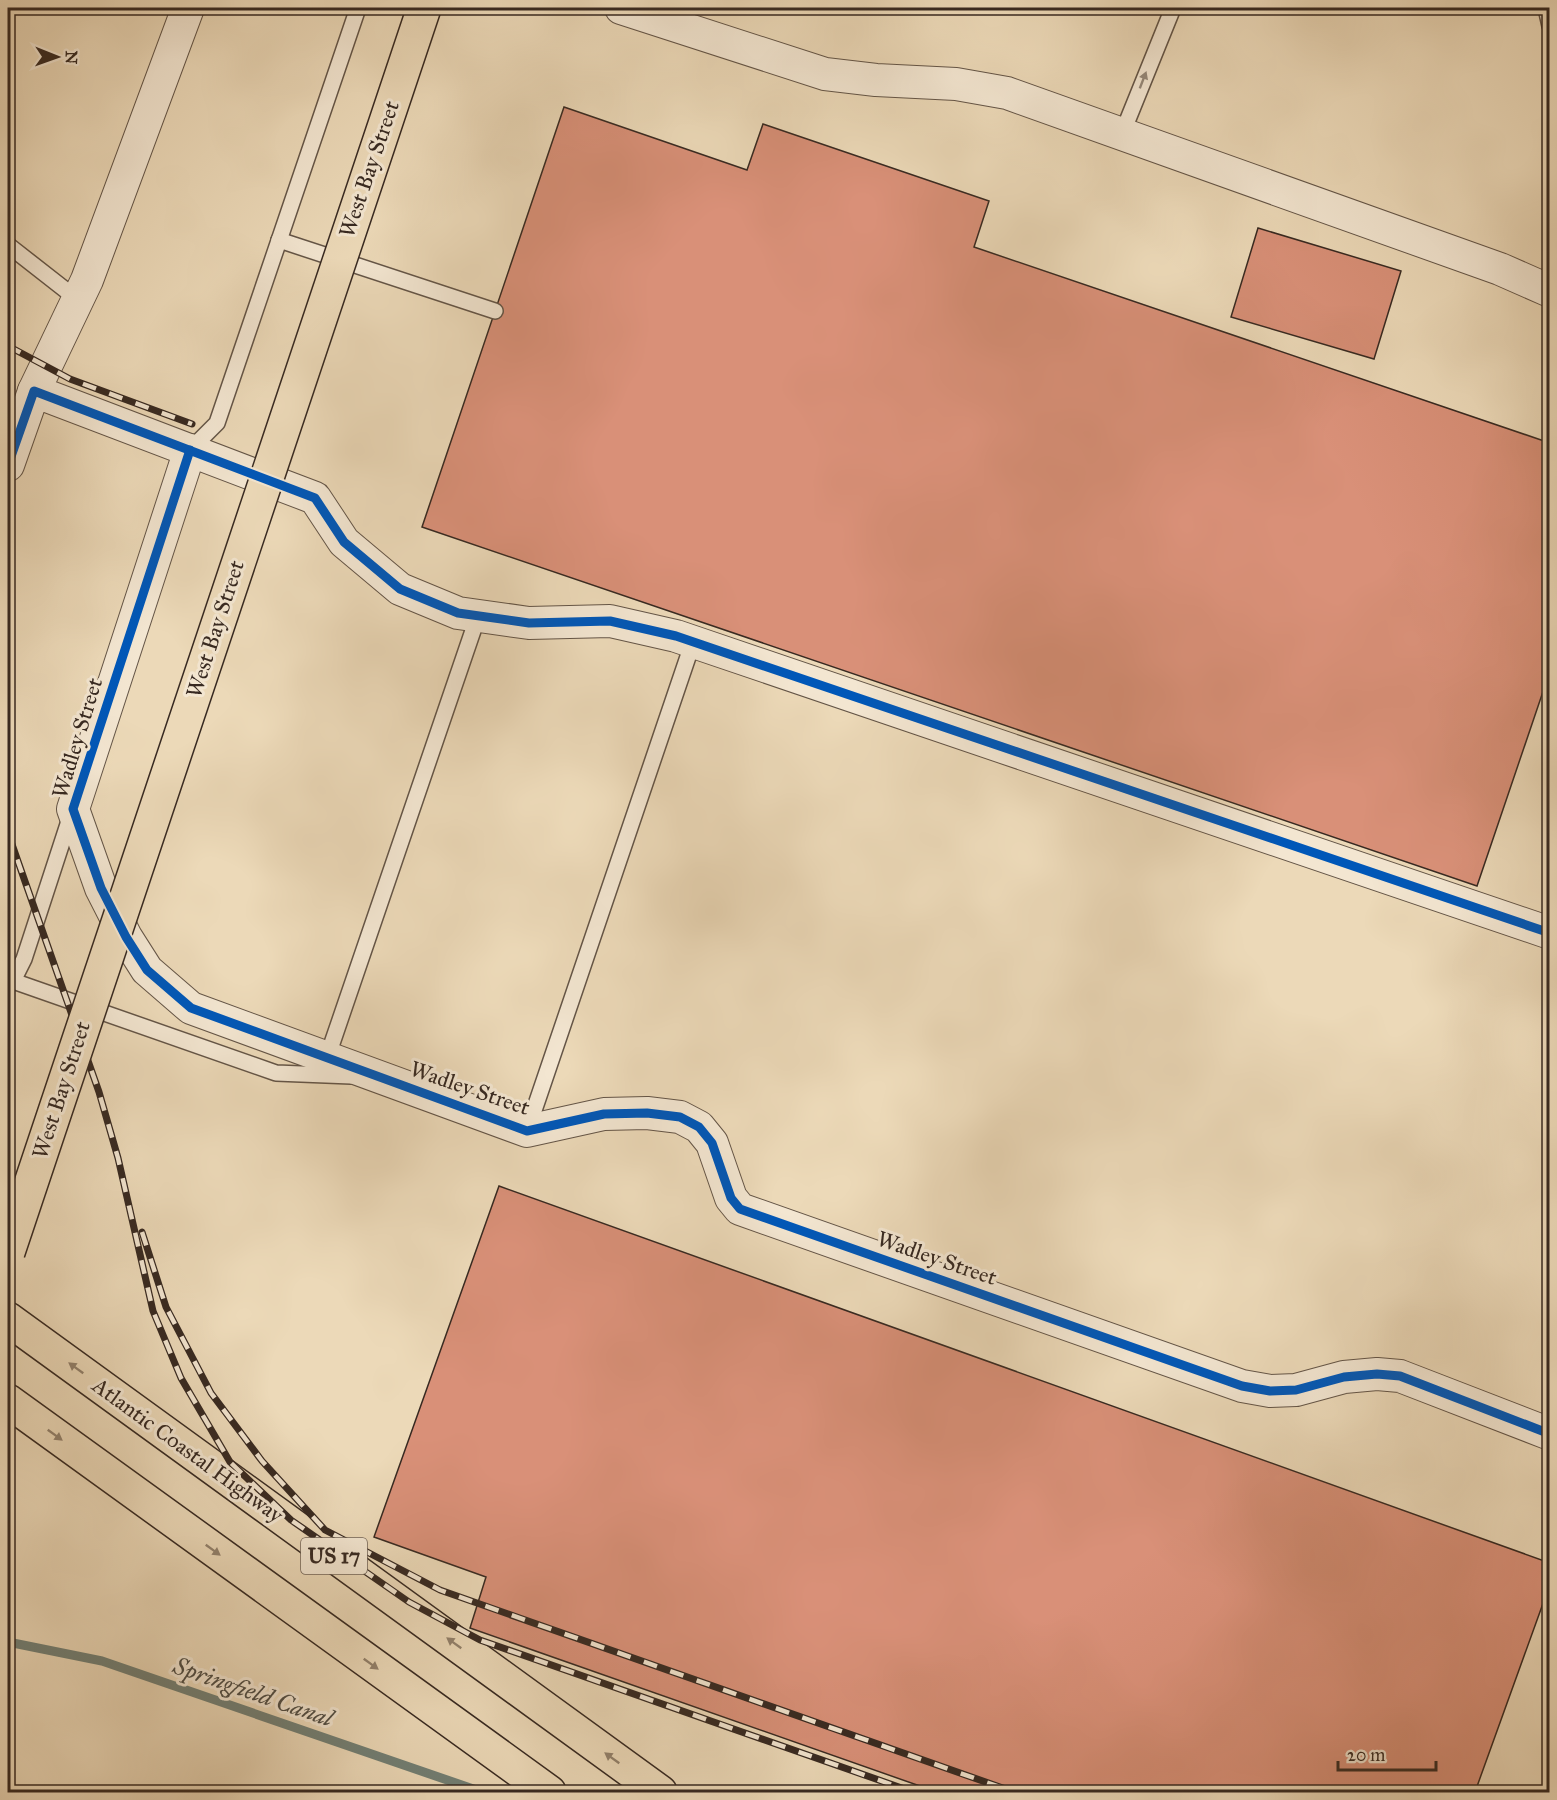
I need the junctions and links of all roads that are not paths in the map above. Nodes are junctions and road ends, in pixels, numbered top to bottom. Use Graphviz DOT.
graph roads {
  1 [pos="188,8"];
  2 [pos="358,8"];
  3 [pos="424,8"];
  4 [pos="621,8"];
  5 [pos="1173,8"];
  6 [pos="1546,8"];
  7 [pos="1550,26"];
  8 [pos="1122,134"];
  9 [pos="279,240"];
  10 [pos="8,245"];
  11 [pos="1550,291"];
  12 [pos="77,299"];
  13 [pos="495,311"];
  14 [pos="34,391"];
  15 [pos="190,450"];
  16 [pos="8,465"];
  17 [pos="478,616"];
  18 [pos="693,642"];
  19 [pos="73,809"];
  20 [pos="1550,933"];
  21 [pos="10,980"];
  22 [pos="327,1058"];
  23 [pos="381,1078"];
  24 [pos="527,1131"];
  25 [pos="8,1252"];
  26 [pos="8,1319"];
  27 [pos="8,1401"];
  28 [pos="1550,1434"];
  29 [pos="549,1792"];
  30 [pos="660,1792"];
  1 -- 12 [label="street"];
  2 -- 9 [label="lane"];
  3 -- 25 [label="main road, West Bay Street, bridge"];
  4 -- 8 [label="street"];
  8 -- 5 [label="lane, one-way"];
  6 -- 7 [label="lane"];
  8 -- 11 [label="street"];
  9 -- 13 [label="lane"];
  9 -- 15 [label="lane"];
  10 -- 12 [label="lane"];
  12 -- 14 [label="street"];
  14 -- 15 [label="street"];
  14 -- 16 [label="street"];
  15 -- 17 [label="street"];
  15 -- 19 [label="street, Wadley Street"];
  17 -- 18 [label="street"];
  17 -- 22 [label="lane"];
  18 -- 20 [label="street"];
  18 -- 24 [label="lane"];
  19 -- 21 [label="lane"];
  19 -- 22 [label="street, Wadley Street"];
  21 -- 23 [label="lane"];
  22 -- 23 [label="street, Wadley Street"];
  23 -- 24 [label="street, Wadley Street"];
  24 -- 28 [label="street, Wadley Street"];
  30 -- 26 [label="main road, Atlantic Coastal Highway / US 17, one-way"];
  27 -- 29 [label="main road, US 17, one-way"];
}
